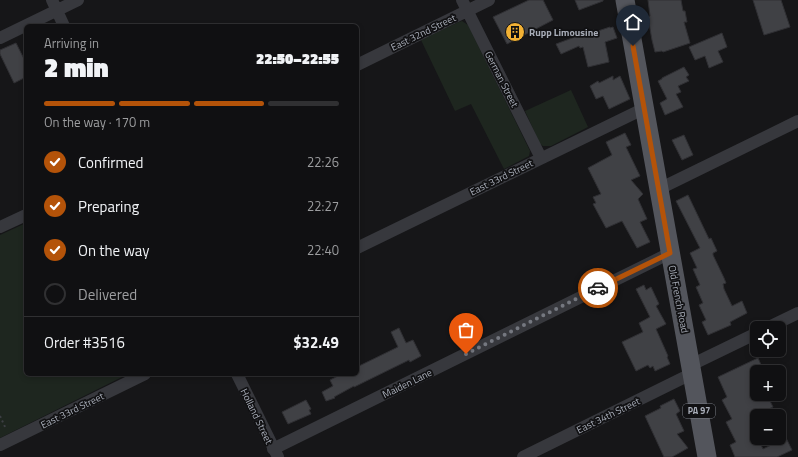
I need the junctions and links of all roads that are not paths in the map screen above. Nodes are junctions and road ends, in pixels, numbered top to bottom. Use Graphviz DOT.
graph roads {
  1 [pos="78,0"];
  2 [pos="489,0"];
  3 [pos="625,0"];
  4 [pos="54,5"];
  5 [pos="465,5"];
  6 [pos="63,24"];
  7 [pos="0,38"];
  8 [pos="359,64"];
  9 [pos="645,108"];
  10 [pos="798,121"];
  11 [pos="541,158"];
  12 [pos="659,189"];
  13 [pos="24,216"];
  14 [pos="0,227"];
  15 [pos="359,247"];
  16 [pos="670,253"];
  17 [pos="798,313"];
  18 [pos="781,321"];
  19 [pos="750,337"];
  20 [pos="692,369"];
  21 [pos="141,376"];
  22 [pos="238,376"];
  23 [pos="0,445"];
  24 [pos="275,453"];
  25 [pos="523,457"];
  26 [pos="708,457"];
  1 -- 4 [label="street"];
  2 -- 5 [label="street, East 32nd Street"];
  3 -- 9 [label="main road, Old French Road / PA 97"];
  4 -- 6 [label="street"];
  4 -- 7 [label="street"];
  5 -- 8 [label="street, East 32nd Street"];
  5 -- 11 [label="street, German Street"];
  9 -- 11 [label="street, East 33rd Street"];
  9 -- 12 [label="main road, Old French Road / PA 97"];
  10 -- 12 [label="street"];
  11 -- 15 [label="street, East 33rd Street"];
  12 -- 16 [label="main road, Old French Road / PA 97"];
  13 -- 14 [label="street"];
  16 -- 20 [label="main road, Old French Road / PA 97"];
  16 -- 24 [label="street, Maiden Lane"];
  17 -- 18 [label="street"];
  19 -- 20 [label="street, East 34th Street"];
  20 -- 25 [label="street, East 34th Street"];
  20 -- 26 [label="main road, Old French Road / PA 97"];
  21 -- 23 [label="street, East 33rd Street"];
  22 -- 24 [label="street, Holland Street"];
}
